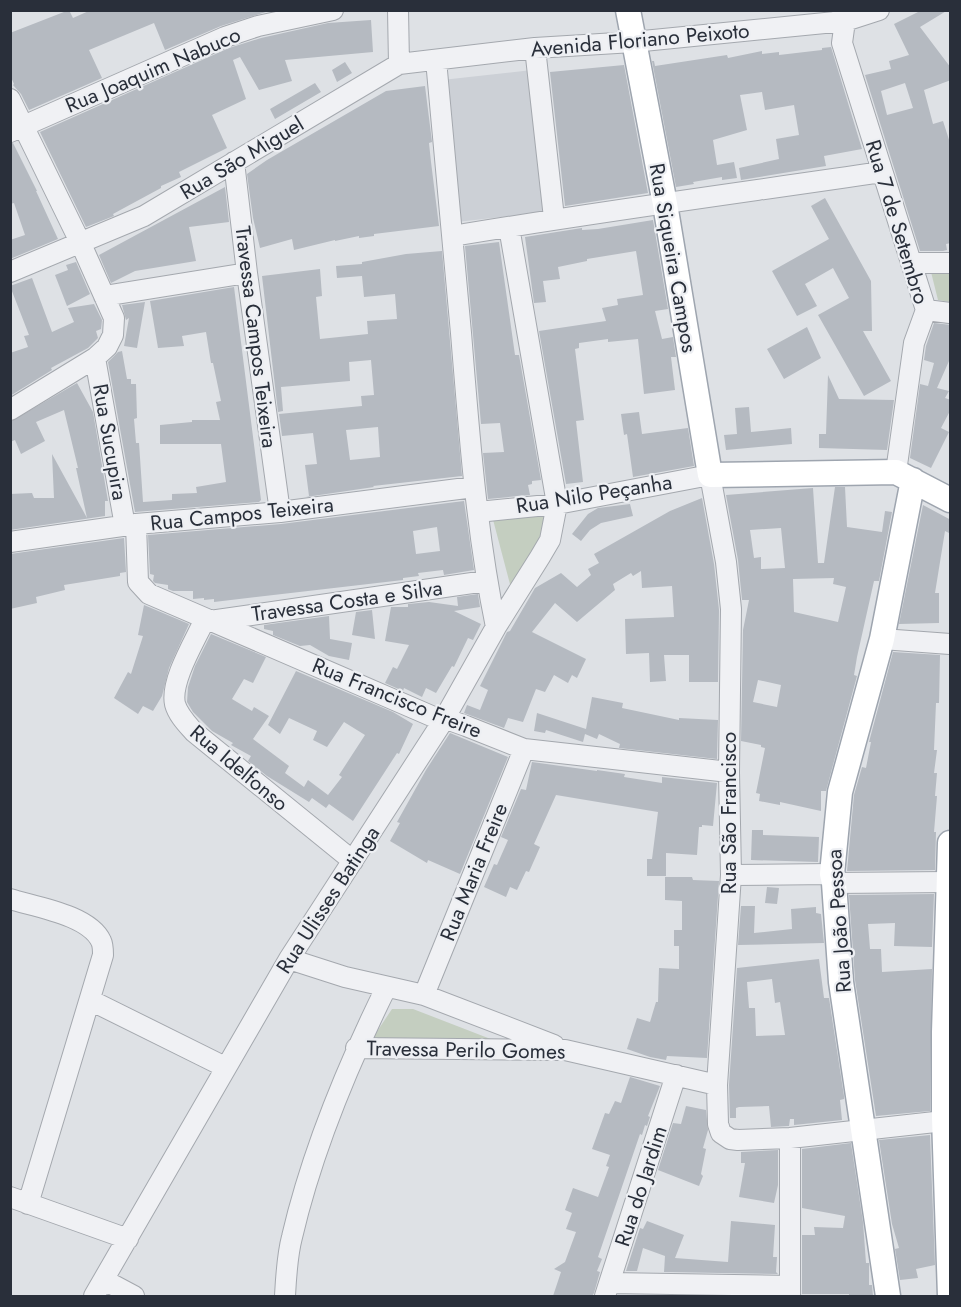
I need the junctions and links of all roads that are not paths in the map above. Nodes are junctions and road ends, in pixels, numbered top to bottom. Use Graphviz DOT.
graph roads {
  1 [pos="333,10"];
  2 [pos="398,10"];
  3 [pos="628,10"];
  4 [pos="879,10"];
  5 [pos="843,16"];
  6 [pos="633,42"];
  7 [pos="535,48"];
  8 [pos="436,60"];
  9 [pos="399,64"];
  10 [pos="10,99"];
  11 [pos="17,129"];
  12 [pos="234,162"];
  13 [pos="882,172"];
  14 [pos="665,204"];
  15 [pos="554,218"];
  16 [pos="509,227"];
  17 [pos="453,236"];
  18 [pos="81,244"];
  19 [pos="911,263"];
  20 [pos="951,263"];
  21 [pos="10,272"];
  22 [pos="247,273"];
  23 [pos="104,296"];
  24 [pos="926,310"];
  25 [pos="951,313"];
  26 [pos="95,358"];
  27 [pos="10,410"];
  28 [pos="711,474"];
  29 [pos="904,476"];
  30 [pos="474,487"];
  31 [pos="951,500"];
  32 [pos="557,504"];
  33 [pos="280,512"];
  34 [pos="478,512"];
  35 [pos="131,525"];
  36 [pos="10,542"];
  37 [pos="486,581"];
  38 [pos="206,620"];
  39 [pos="496,627"];
  40 [pos="882,639"];
  41 [pos="951,644"];
  42 [pos="443,721"];
  43 [pos="524,749"];
  44 [pos="729,772"];
  45 [pos="950,844"];
  46 [pos="353,861"];
  47 [pos="731,875"];
  48 [pos="833,879"];
  49 [pos="949,882"];
  50 [pos="10,898"];
  51 [pos="950,935"];
  52 [pos="289,959"];
  53 [pos="386,988"];
  54 [pos="424,995"];
  55 [pos="90,1000"];
  56 [pos="356,1048"];
  57 [pos="565,1050"];
  58 [pos="225,1067"];
  59 [pos="676,1075"];
  60 [pos="717,1085"];
  61 [pos="947,1117"];
  62 [pos="864,1130"];
  63 [pos="790,1138"];
  64 [pos="19,1200"];
  65 [pos="291,1238"];
  66 [pos="129,1239"];
  67 [pos="99,1288"];
  68 [pos="608,1289"];
  69 [pos="790,1291"];
  70 [pos="134,1296"];
  71 [pos="285,1296"];
  72 [pos="300,1296"];
  73 [pos="888,1296"];
  74 [pos="951,1296"];
  1 -- 11 [label="street, Rua Joaquim Nabuco"];
  2 -- 9 [label="street"];
  3 -- 6 [label="main road, Rua Siqueira Campos"];
  4 -- 5 [label="street, Avenida Floriano Peixoto"];
  5 -- 6 [label="street, Avenida Floriano Peixoto"];
  5 -- 13 [label="street, Rua 7 de Setembro"];
  6 -- 7 [label="street, Avenida Floriano Peixoto"];
  6 -- 14 [label="main road, Rua Siqueira Campos"];
  7 -- 8 [label="street, Avenida Floriano Peixoto"];
  7 -- 15 [label="street"];
  8 -- 9 [label="street, Avenida Floriano Peixoto"];
  8 -- 17 [label="street"];
  9 -- 12 [label="street, Rua São Miguel"];
  10 -- 11 [label="street"];
  11 -- 18 [label="street"];
  12 -- 18 [label="street, Rua São Miguel"];
  12 -- 22 [label="street, Travessa Campos Teixeira"];
  13 -- 14 [label="street"];
  13 -- 19 [label="street, Rua 7 de Setembro"];
  14 -- 15 [label="street"];
  14 -- 28 [label="main road, Rua Siqueira Campos"];
  15 -- 16 [label="street"];
  16 -- 17 [label="street"];
  16 -- 32 [label="street"];
  17 -- 30 [label="street"];
  18 -- 21 [label="street, Rua São Miguel"];
  18 -- 23 [label="street"];
  19 -- 20 [label="street"];
  19 -- 24 [label="street, Rua 7 de Setembro"];
  22 -- 23 [label="street"];
  22 -- 33 [label="street, Travessa Campos Teixeira"];
  23 -- 26 [label="street"];
  24 -- 25 [label="street"];
  24 -- 29 [label="street, Rua 7 de Setembro"];
  26 -- 27 [label="street"];
  26 -- 35 [label="street, Rua Sucupira"];
  28 -- 29 [label="main road"];
  28 -- 32 [label="street, Rua Nilo Peçanha"];
  28 -- 44 [label="street, Rua São Francisco"];
  29 -- 31 [label="main road"];
  29 -- 40 [label="main road, Rua João Pessoa"];
  30 -- 33 [label="street, Rua Campos Teixeira"];
  30 -- 34 [label="street"];
  32 -- 34 [label="street, Rua Nilo Peçanha"];
  32 -- 39 [label="street, Rua Ulisses Batinga"];
  33 -- 35 [label="street, Rua Campos Teixeira"];
  34 -- 37 [label="street"];
  35 -- 36 [label="street, Rua Campos Teixeira"];
  35 -- 38 [label="street, Rua Francisco Freire"];
  37 -- 38 [label="street, Travessa Costa e Silva"];
  37 -- 39 [label="street"];
  38 -- 42 [label="street, Rua Francisco Freire"];
  38 -- 46 [label="street, Rua Idelfonso"];
  39 -- 42 [label="street, Rua Ulisses Batinga"];
  40 -- 41 [label="street"];
  40 -- 48 [label="main road, Rua João Pessoa"];
  42 -- 43 [label="street, Rua Francisco Freire"];
  42 -- 46 [label="street, Rua Ulisses Batinga"];
  43 -- 44 [label="street, Rua Francisco Freire"];
  43 -- 54 [label="street, Rua Maria Freire"];
  44 -- 47 [label="street, Rua São Francisco"];
  45 -- 49 [label="main road"];
  46 -- 52 [label="street, Rua Ulisses Batinga"];
  47 -- 48 [label="street"];
  47 -- 60 [label="street, Rua São Francisco"];
  48 -- 49 [label="street"];
  48 -- 62 [label="main road, Rua João Pessoa"];
  49 -- 51 [label="main road"];
  50 -- 55 [label="street"];
  51 -- 61 [label="main road"];
  52 -- 53 [label="street"];
  52 -- 58 [label="street, Rua Ulisses Batinga"];
  53 -- 54 [label="street"];
  53 -- 56 [label="street"];
  54 -- 57 [label="street"];
  55 -- 58 [label="street"];
  55 -- 64 [label="street"];
  56 -- 57 [label="street, Travessa Perilo Gomes"];
  56 -- 65 [label="street"];
  57 -- 59 [label="street, Travessa Perilo Gomes"];
  58 -- 66 [label="street, Rua Ulisses Batinga"];
  59 -- 60 [label="street, Travessa Perilo Gomes"];
  59 -- 68 [label="street, Rua do Jardim"];
  60 -- 63 [label="street, Rua São Francisco"];
  61 -- 62 [label="street"];
  61 -- 74 [label="main road"];
  62 -- 63 [label="street"];
  62 -- 73 [label="main road, Rua João Pessoa"];
  63 -- 69 [label="street"];
  64 -- 66 [label="street"];
  65 -- 71 [label="street"];
  65 -- 72 [label="street"];
  66 -- 67 [label="street, Rua Ulisses Batinga"];
  67 -- 70 [label="street"];
  68 -- 69 [label="street"];
}
